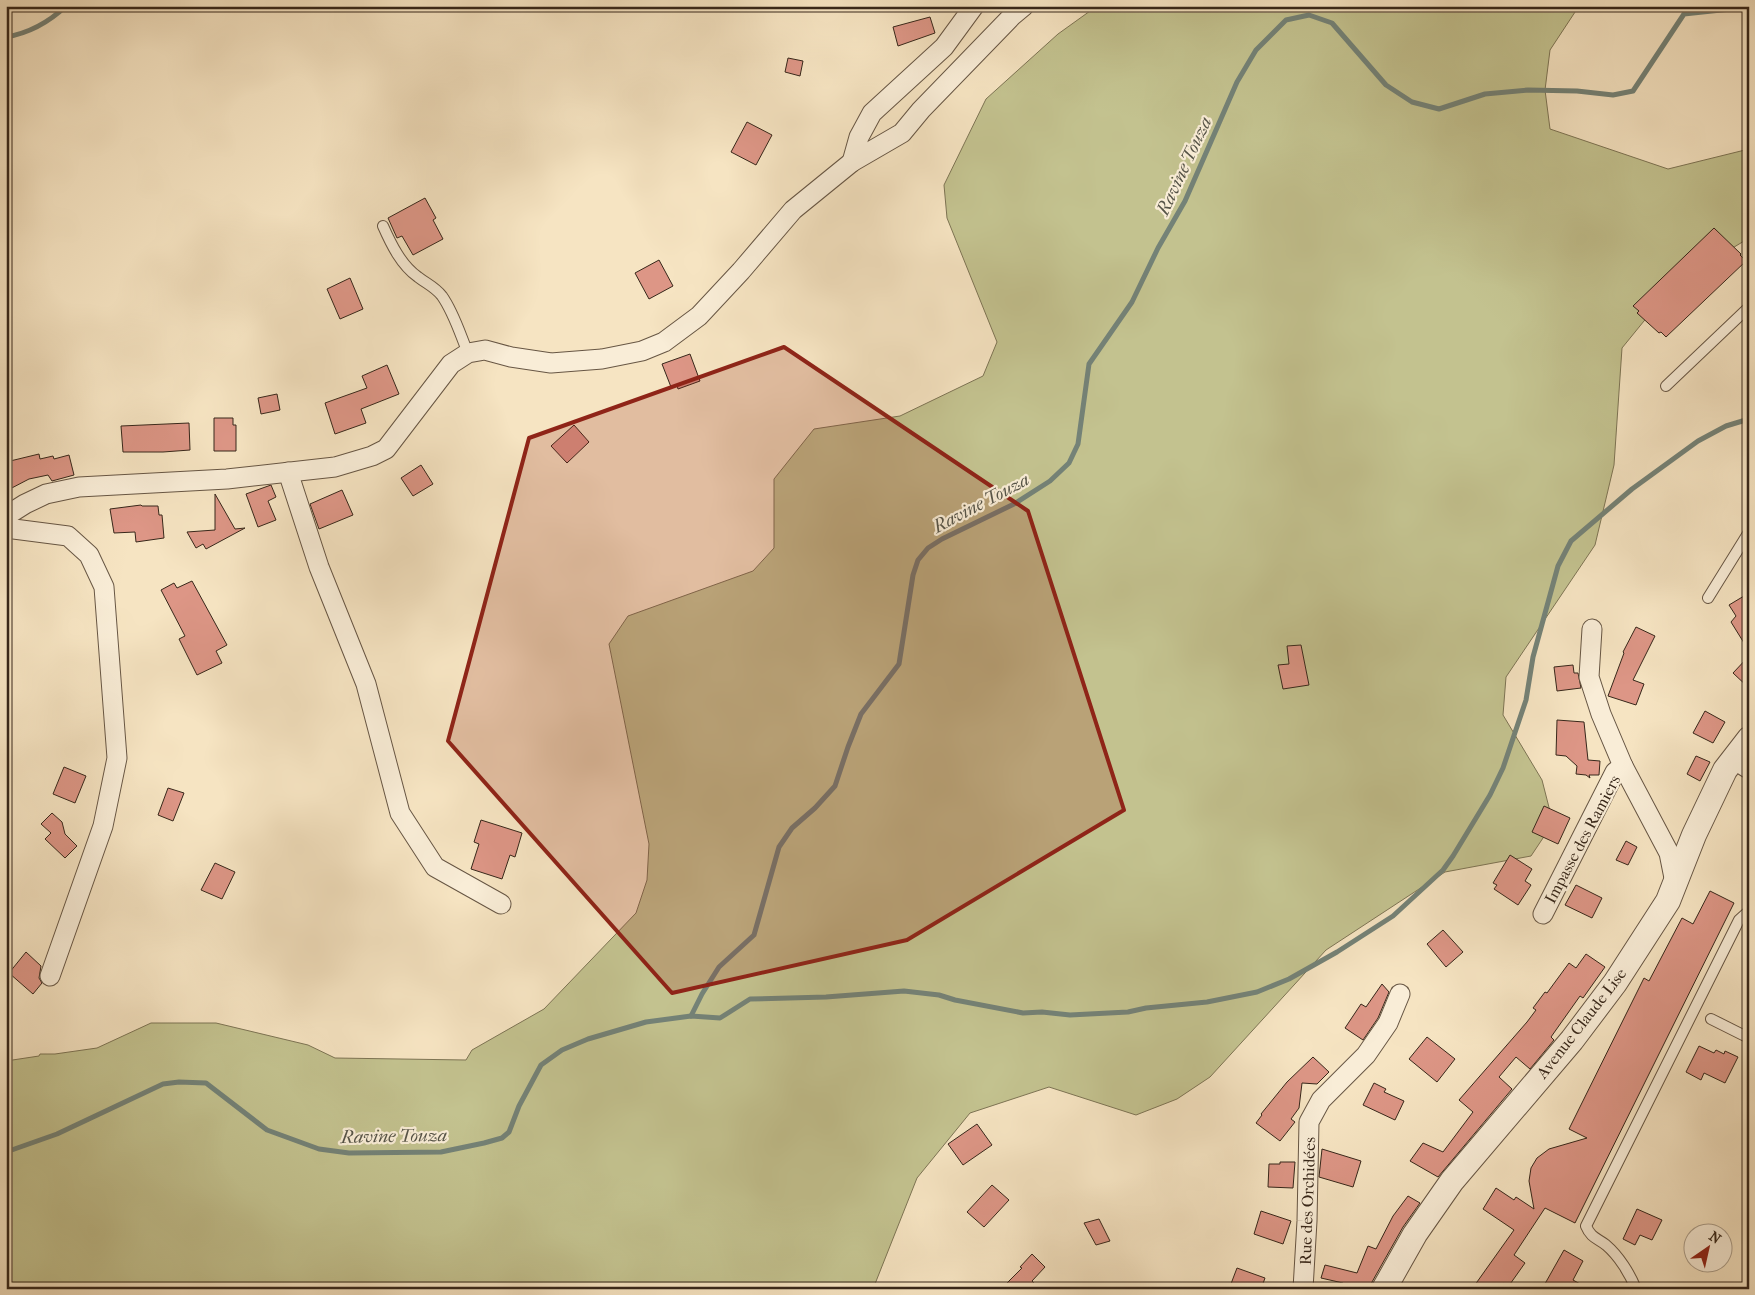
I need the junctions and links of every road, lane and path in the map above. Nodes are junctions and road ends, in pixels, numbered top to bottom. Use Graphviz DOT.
graph roads {
  1 [pos="974,6"];
  2 [pos="1024,6"];
  3 [pos="852,162"];
  4 [pos="382,226"];
  5 [pos="1749,307"];
  6 [pos="468,353"];
  7 [pos="1666,386"];
  8 [pos="288,472"];
  9 [pos="6,516"];
  10 [pos="6,528"];
  11 [pos="1749,532"];
  12 [pos="1708,598"];
  13 [pos="1592,629"];
  14 [pos="1749,740"];
  15 [pos="1741,764"];
  16 [pos="1623,766"];
  17 [pos="1675,883"];
  18 [pos="501,904"];
  19 [pos="1749,911"];
  20 [pos="1543,914"];
  21 [pos="50,976"];
  22 [pos="1400,994"];
  23 [pos="1711,1019"];
  24 [pos="1749,1038"];
  25 [pos="1303,1289"];
  26 [pos="1384,1289"];
  27 [pos="1636,1289"];
  1 -- 3 [label="street"];
  2 -- 3 [label="street"];
  3 -- 6 [label="street"];
  4 -- 6 [label="lane"];
  5 -- 7 [label="lane"];
  6 -- 8 [label="street"];
  8 -- 9 [label="street"];
  8 -- 18 [label="street"];
  10 -- 21 [label="street"];
  11 -- 12 [label="lane"];
  13 -- 16 [label="street, Impasse des Ramiers"];
  14 -- 15 [label="street, Avenue Claude Lise"];
  15 -- 17 [label="street, Avenue Claude Lise"];
  16 -- 17 [label="street, Impasse des Ramiers"];
  16 -- 20 [label="street, Impasse des Ramiers"];
  17 -- 26 [label="street, Avenue Claude Lise"];
  19 -- 27 [label="lane"];
  22 -- 25 [label="street, Rue des Orchidées"];
  23 -- 24 [label="lane"];
}
